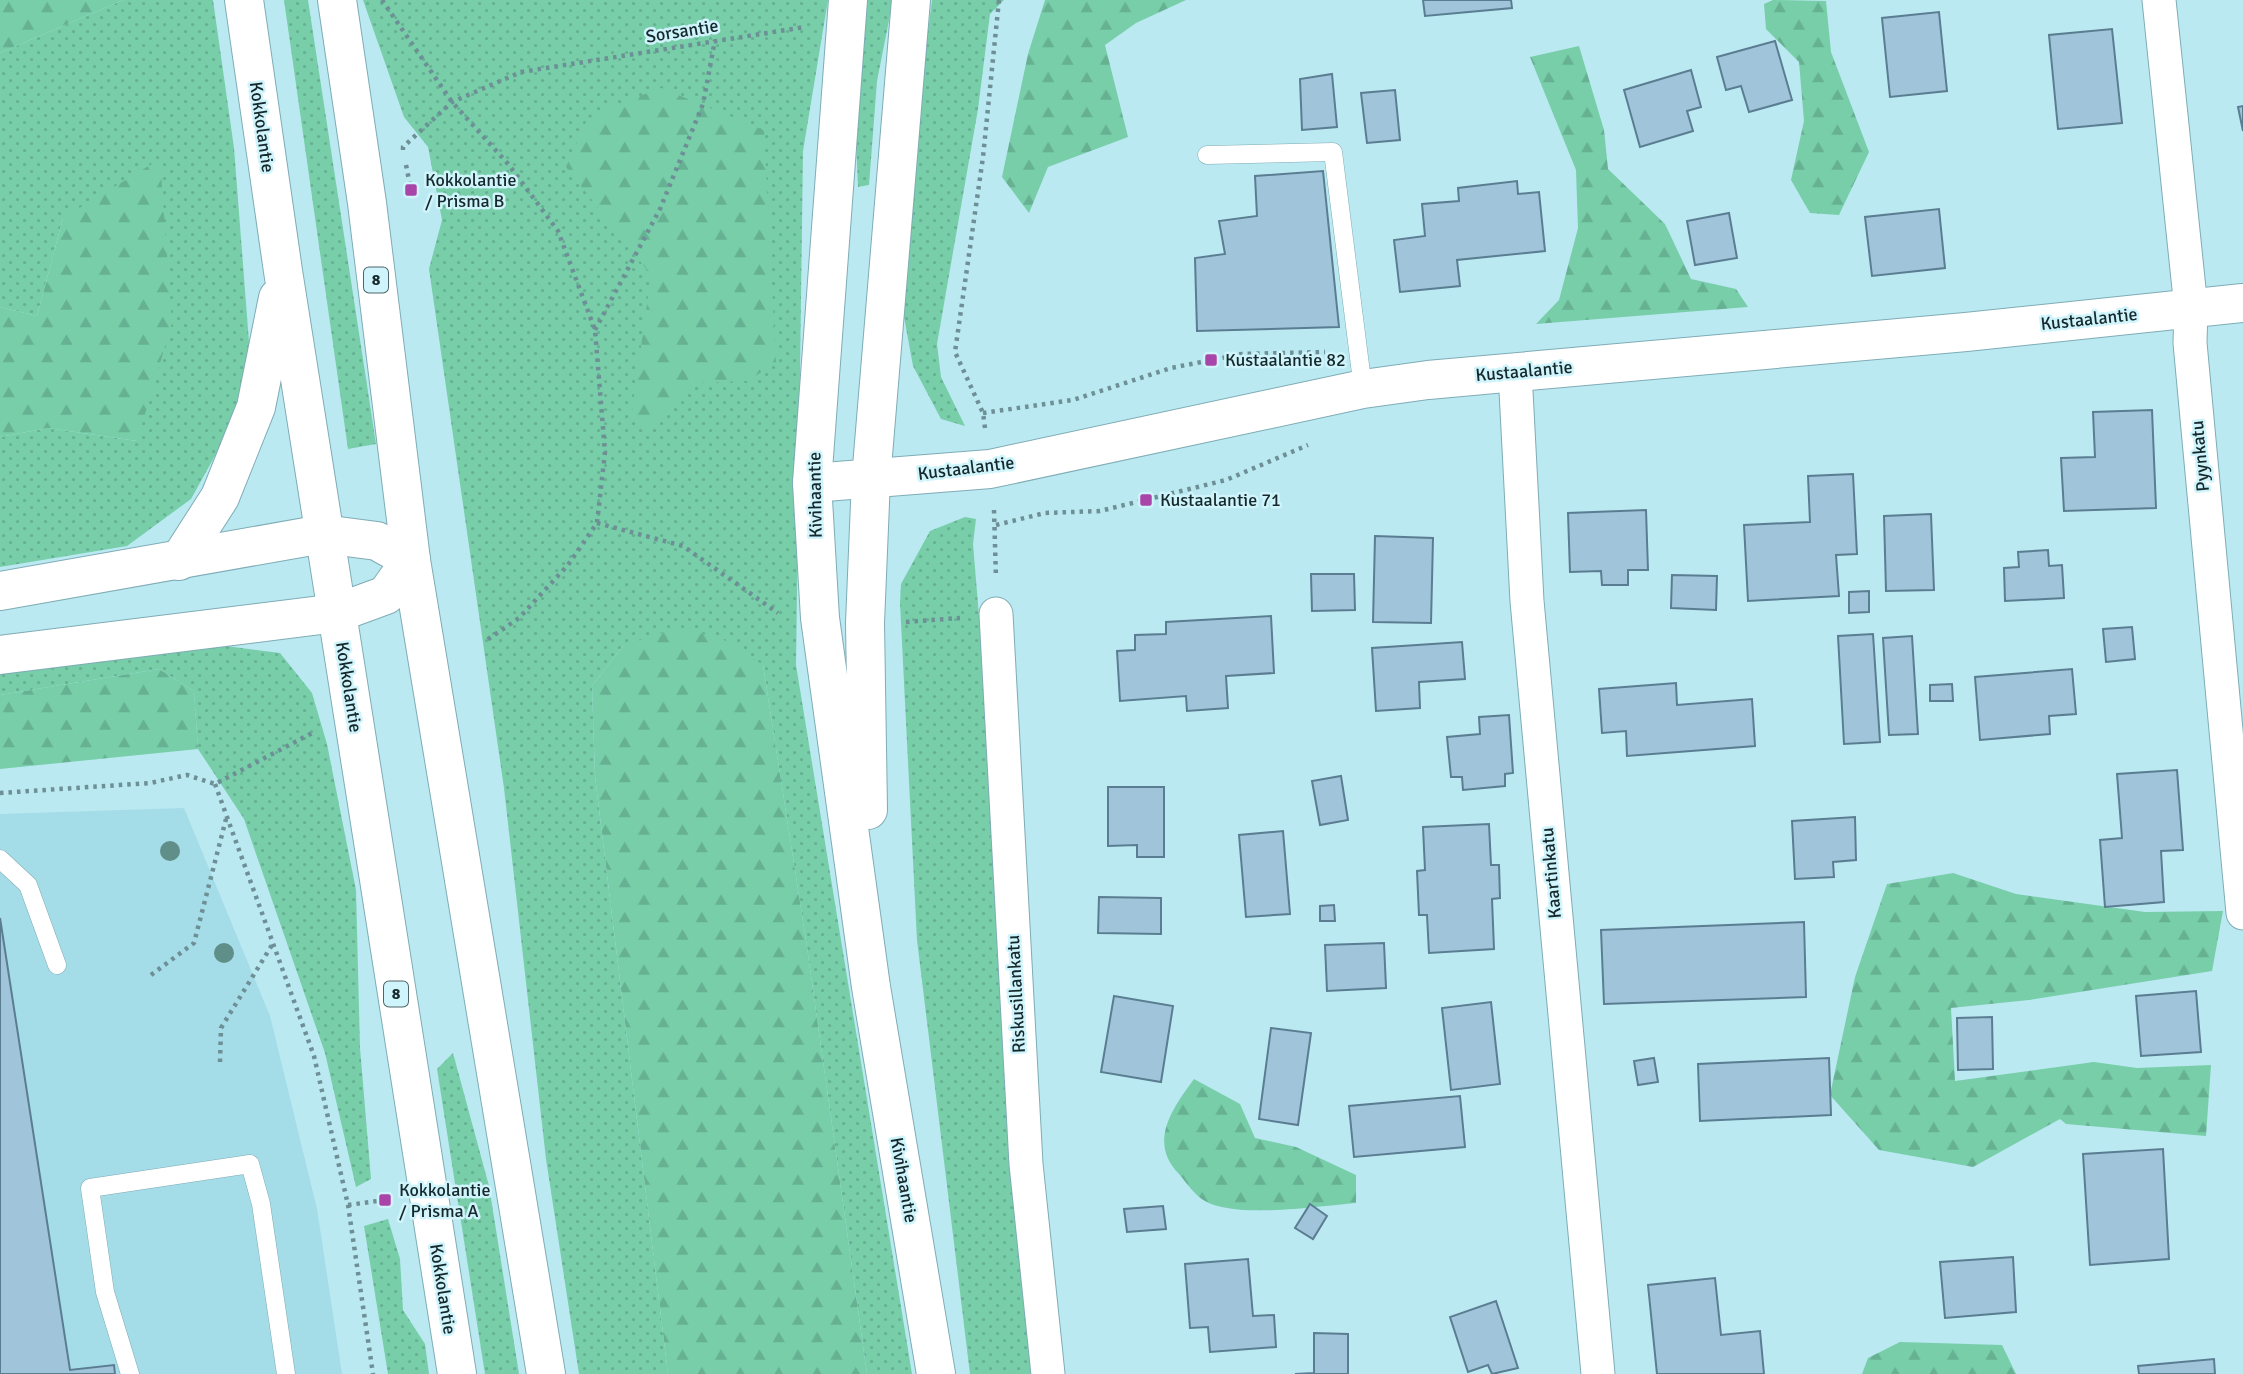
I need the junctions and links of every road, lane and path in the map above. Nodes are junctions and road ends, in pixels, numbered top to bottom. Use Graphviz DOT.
graph roads {
  1 [pos="244,0"];
  2 [pos="337,0"];
  3 [pos="382,0"];
  4 [pos="911,0"];
  5 [pos="999,0"];
  6 [pos="2159,0"];
  7 [pos="846,10"];
  8 [pos="715,40"];
  9 [pos="452,102"];
  10 [pos="1207,155"];
  11 [pos="411,190"];
  12 [pos="283,271"];
  13 [pos="2243,303"];
  14 [pos="2191,308"];
  15 [pos="595,330"];
  16 [pos="1515,372"];
  17 [pos="1363,389"];
  18 [pos="1309,445"];
  19 [pos="990,469"];
  20 [pos="871,479"];
  21 [pos="812,483"];
  22 [pos="996,525"];
  23 [pos="323,534"];
  24 [pos="411,560"];
  25 [pos="179,561"];
  26 [pos="0,591"];
  27 [pos="337,613"];
  28 [pos="996,614"];
  29 [pos="484,642"];
  30 [pos="0,655"];
  31 [pos="319,729"];
  32 [pos="215,785"];
  33 [pos="0,793"];
  34 [pos="226,818"];
  35 [pos="0,859"];
  36 [pos="2243,913"];
  37 [pos="273,944"];
  38 [pos="57,965"];
  39 [pos="151,975"];
  40 [pos="871,987"];
  41 [pos="220,1062"];
  42 [pos="385,1200"];
  43 [pos="348,1205"];
  44 [pos="130,1374"];
  45 [pos="286,1374"];
  46 [pos="373,1374"];
  47 [pos="457,1374"];
  48 [pos="546,1374"];
  49 [pos="936,1374"];
  50 [pos="1048,1374"];
  51 [pos="1598,1374"];
  1 -- 12 [label="main road, Kokkolantie / 8"];
  2 -- 24 [label="main road, 8"];
  3 -- 9 [label="path"];
  4 -- 20 [label="main road, Kivihaantie"];
  5 -- 19 [label="path"];
  6 -- 14 [label="street, Pyynkatu"];
  7 -- 8 [label="path, Sorsantie"];
  7 -- 21 [label="main road, Kivihaantie"];
  8 -- 9 [label="path, Sorsantie"];
  8 -- 15 [label="path"];
  9 -- 11 [label="path, Sorsantie"];
  9 -- 15 [label="path"];
  10 -- 17 [label="lane"];
  12 -- 23 [label="main road, Kokkolantie / 8"];
  12 -- 25 [label="main road"];
  13 -- 14 [label="main road, Kustaalantie"];
  14 -- 16 [label="main road, Kustaalantie"];
  14 -- 36 [label="street, Pyynkatu"];
  15 -- 29 [label="path"];
  16 -- 17 [label="main road, Kustaalantie"];
  16 -- 51 [label="street, Kaartinkatu"];
  17 -- 19 [label="main road, Kustaalantie"];
  18 -- 22 [label="path"];
  19 -- 20 [label="main road, Kustaalantie"];
  19 -- 22 [label="path"];
  20 -- 21 [label="main road, Kustaalantie"];
  20 -- 40 [label="main road, Kivihaantie"];
  21 -- 40 [label="main road, Kivihaantie"];
  22 -- 28 [label="path"];
  23 -- 24 [label="main road"];
  23 -- 25 [label="main road"];
  23 -- 27 [label="main road, Kokkolantie / 8"];
  24 -- 27 [label="main road"];
  24 -- 48 [label="main road, 8"];
  25 -- 26 [label="main road"];
  27 -- 30 [label="main road"];
  27 -- 47 [label="main road, Kokkolantie / 8"];
  28 -- 50 [label="street, Riskusillankatu"];
  31 -- 32 [label="path"];
  32 -- 33 [label="path"];
  32 -- 34 [label="path"];
  34 -- 37 [label="path"];
  34 -- 39 [label="path"];
  35 -- 38 [label="lane"];
  37 -- 41 [label="path"];
  37 -- 43 [label="path"];
  40 -- 49 [label="main road, Kivihaantie"];
  42 -- 43 [label="path"];
  43 -- 46 [label="path"];
  44 -- 45 [label="lane"];
}
